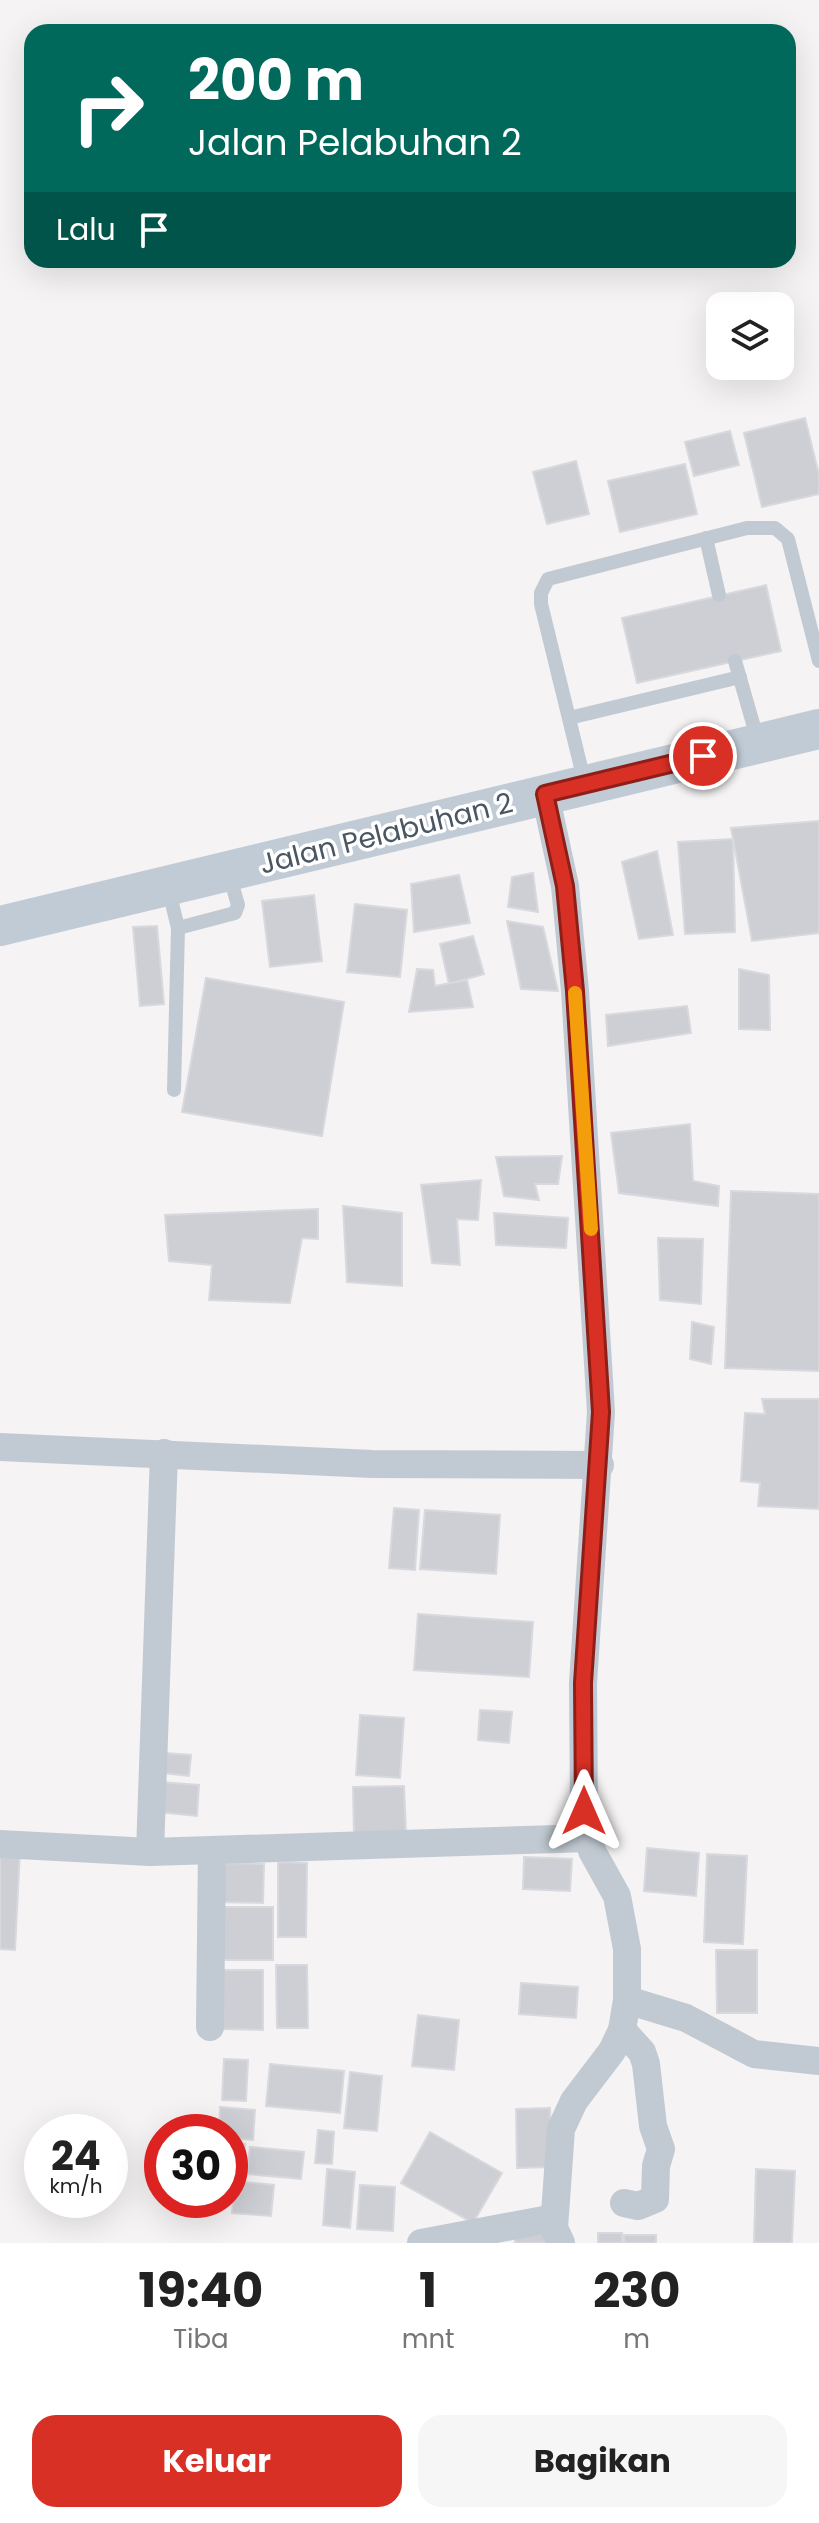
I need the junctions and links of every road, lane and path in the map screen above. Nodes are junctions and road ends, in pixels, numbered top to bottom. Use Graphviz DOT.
graph roads {
  1 [pos="706,538"];
  2 [pos="719,595"];
  3 [pos="735,661"];
  4 [pos="819,661"];
  5 [pos="740,677"];
  6 [pos="569,718"];
  7 [pos="819,729"];
  8 [pos="759,743"];
  9 [pos="585,785"];
  10 [pos="545,794"];
  11 [pos="229,872"];
  12 [pos="168,887"];
  13 [pos="0,926"];
  14 [pos="178,928"];
  15 [pos="174,1090"];
  16 [pos="0,1447"];
  17 [pos="164,1453"];
  18 [pos="600,1465"];
  19 [pos="589,1838"];
  20 [pos="0,1844"];
  21 [pos="212,1850"];
  22 [pos="150,1852"];
  23 [pos="627,2000"];
  24 [pos="210,2027"];
  25 [pos="622,2030"];
  26 [pos="819,2061"];
  27 [pos="624,2203"];
  28 [pos="558,2230"];
  29 [pos="421,2243"];
  1 -- 2 [label="lane"];
  1 -- 4 [label="lane"];
  1 -- 6 [label="lane"];
  3 -- 5 [label="lane"];
  5 -- 6 [label="lane"];
  5 -- 8 [label="lane"];
  6 -- 9 [label="lane"];
  7 -- 8 [label="main road, Jalan Pelabuhan 2"];
  8 -- 9 [label="main road, Jalan Pelabuhan 2"];
  9 -- 10 [label="main road, Jalan Pelabuhan 2"];
  10 -- 11 [label="main road, Jalan Pelabuhan 2"];
  10 -- 18 [label="street"];
  11 -- 12 [label="main road, Jalan Pelabuhan 2"];
  11 -- 14 [label="lane"];
  12 -- 13 [label="main road, Jalan Pelabuhan 2"];
  12 -- 14 [label="lane"];
  14 -- 15 [label="lane"];
  16 -- 17 [label="street"];
  17 -- 18 [label="street"];
  17 -- 22 [label="street"];
  18 -- 19 [label="street"];
  19 -- 21 [label="street"];
  19 -- 23 [label="street"];
  20 -- 22 [label="street"];
  21 -- 22 [label="street"];
  21 -- 24 [label="street"];
  23 -- 25 [label="street"];
  23 -- 26 [label="street"];
  25 -- 27 [label="street"];
  25 -- 28 [label="street"];
  28 -- 29 [label="street"];
}
